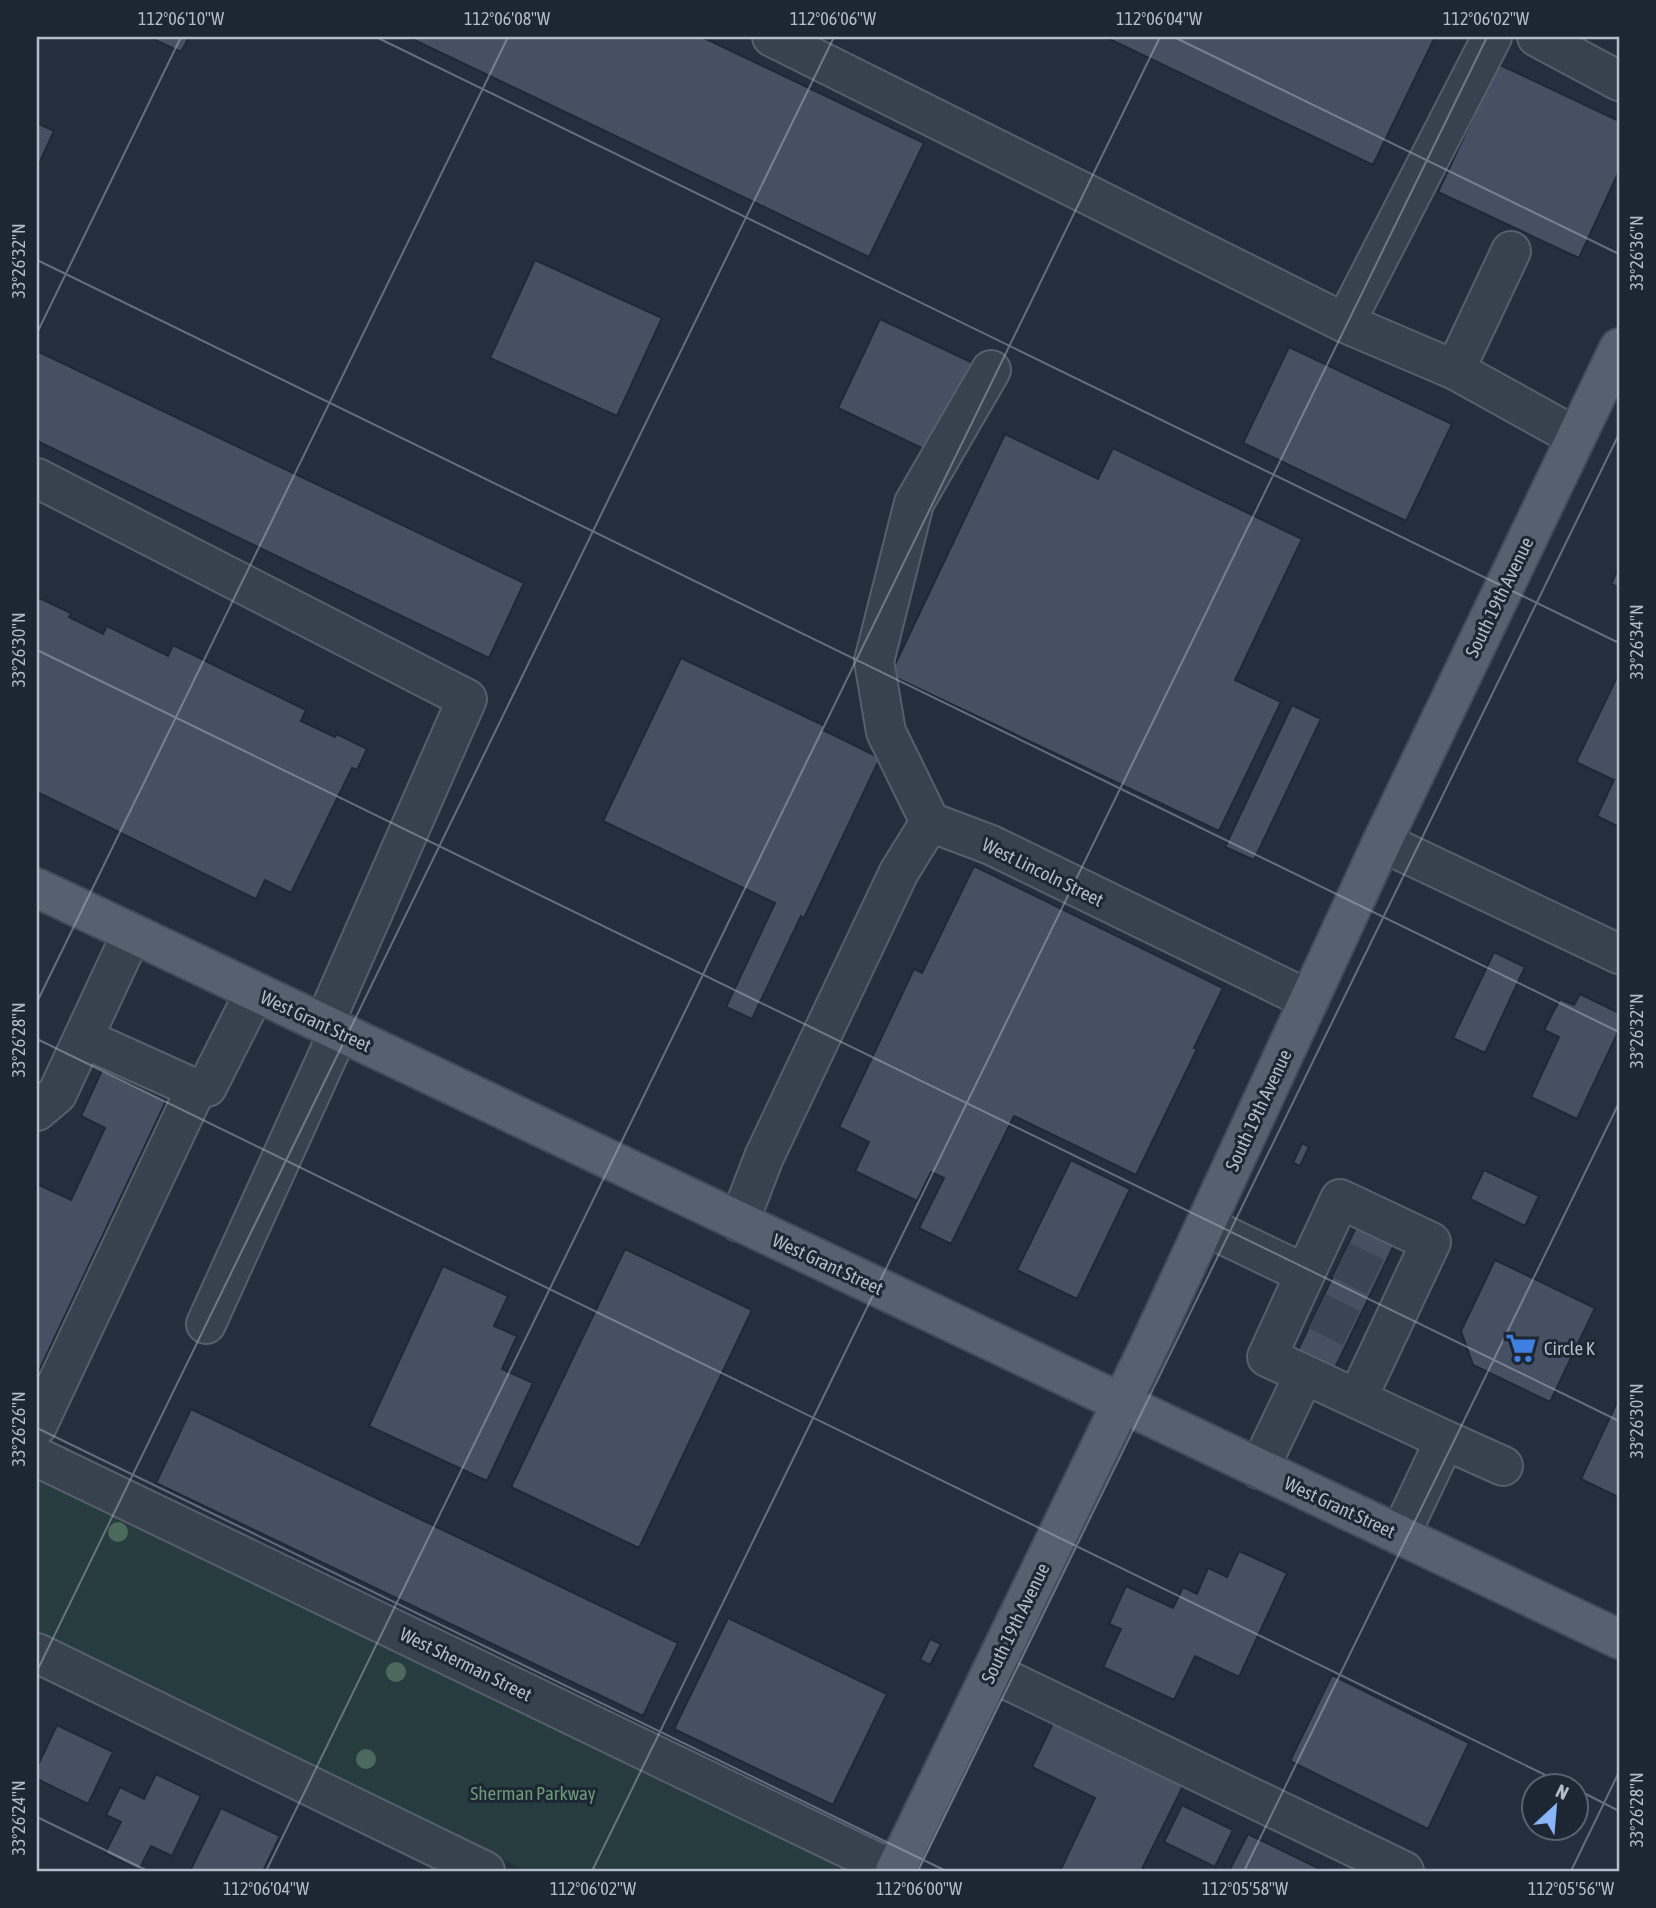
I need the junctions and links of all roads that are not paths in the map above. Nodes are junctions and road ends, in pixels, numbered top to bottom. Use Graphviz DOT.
graph roads {
  1 [pos="772,37"];
  2 [pos="1492,37"];
  3 [pos="1538,37"];
  4 [pos="1619,81"];
  5 [pos="1510,251"];
  6 [pos="1345,323"];
  7 [pos="1619,348"];
  8 [pos="991,370"];
  9 [pos="1455,370"];
  10 [pos="1576,437"];
  11 [pos="37,478"];
  12 [pos="930,822"];
  13 [pos="1382,842"];
  14 [pos="37,888"];
  15 [pos="132,933"];
  16 [pos="1619,954"];
  17 [pos="255,992"];
  18 [pos="1309,1000"];
  19 [pos="332,1028"];
  20 [pos="83,1038"];
  21 [pos="196,1089"];
  22 [pos="37,1111"];
  23 [pos="739,1222"];
  24 [pos="1205,1226"];
  25 [pos="1315,1278"];
  26 [pos="206,1324"];
  27 [pos="1304,1375"];
  28 [pos="1357,1399"];
  29 [pos="1121,1404"];
  30 [pos="37,1426"];
  31 [pos="1446,1440"];
  32 [pos="37,1457"];
  33 [pos="1503,1466"];
  34 [pos="1259,1469"];
  35 [pos="1400,1535"];
  36 [pos="1619,1639"];
  37 [pos="37,1653"];
  38 [pos="991,1672"];
  39 [pos="485,1871"];
  40 [pos="895,1871"];
  41 [pos="1404,1871"];
  1 -- 6 [label="street"];
  2 -- 6 [label="street"];
  3 -- 4 [label="street"];
  5 -- 9 [label="street"];
  6 -- 9 [label="street"];
  7 -- 10 [label="main road, South 19th Avenue"];
  8 -- 12 [label="street"];
  9 -- 10 [label="street"];
  10 -- 13 [label="main road, South 19th Avenue"];
  11 -- 19 [label="street"];
  12 -- 18 [label="street, West Lincoln Street"];
  12 -- 23 [label="street"];
  13 -- 16 [label="street"];
  13 -- 18 [label="main road, South 19th Avenue"];
  14 -- 15 [label="main road, West Grant Street"];
  15 -- 17 [label="main road, West Grant Street"];
  15 -- 20 [label="street"];
  17 -- 19 [label="main road, West Grant Street"];
  17 -- 21 [label="street"];
  18 -- 24 [label="main road, South 19th Avenue"];
  19 -- 23 [label="main road, West Grant Street"];
  19 -- 26 [label="street"];
  20 -- 21 [label="street"];
  20 -- 22 [label="street"];
  21 -- 30 [label="street"];
  23 -- 29 [label="main road, West Grant Street"];
  24 -- 25 [label="street"];
  24 -- 29 [label="main road, South 19th Avenue"];
  25 -- 27 [label="street"];
  25 -- 28 [label="street"];
  27 -- 28 [label="street"];
  27 -- 34 [label="street"];
  28 -- 31 [label="street"];
  29 -- 34 [label="main road, West Grant Street"];
  29 -- 38 [label="main road, South 19th Avenue"];
  31 -- 33 [label="street"];
  31 -- 35 [label="street"];
  32 -- 40 [label="street, West Sherman Street"];
  34 -- 35 [label="main road, West Grant Street"];
  35 -- 36 [label="main road, West Grant Street"];
  37 -- 39 [label="street"];
  38 -- 40 [label="main road, South 19th Avenue"];
  38 -- 41 [label="street"];
}
